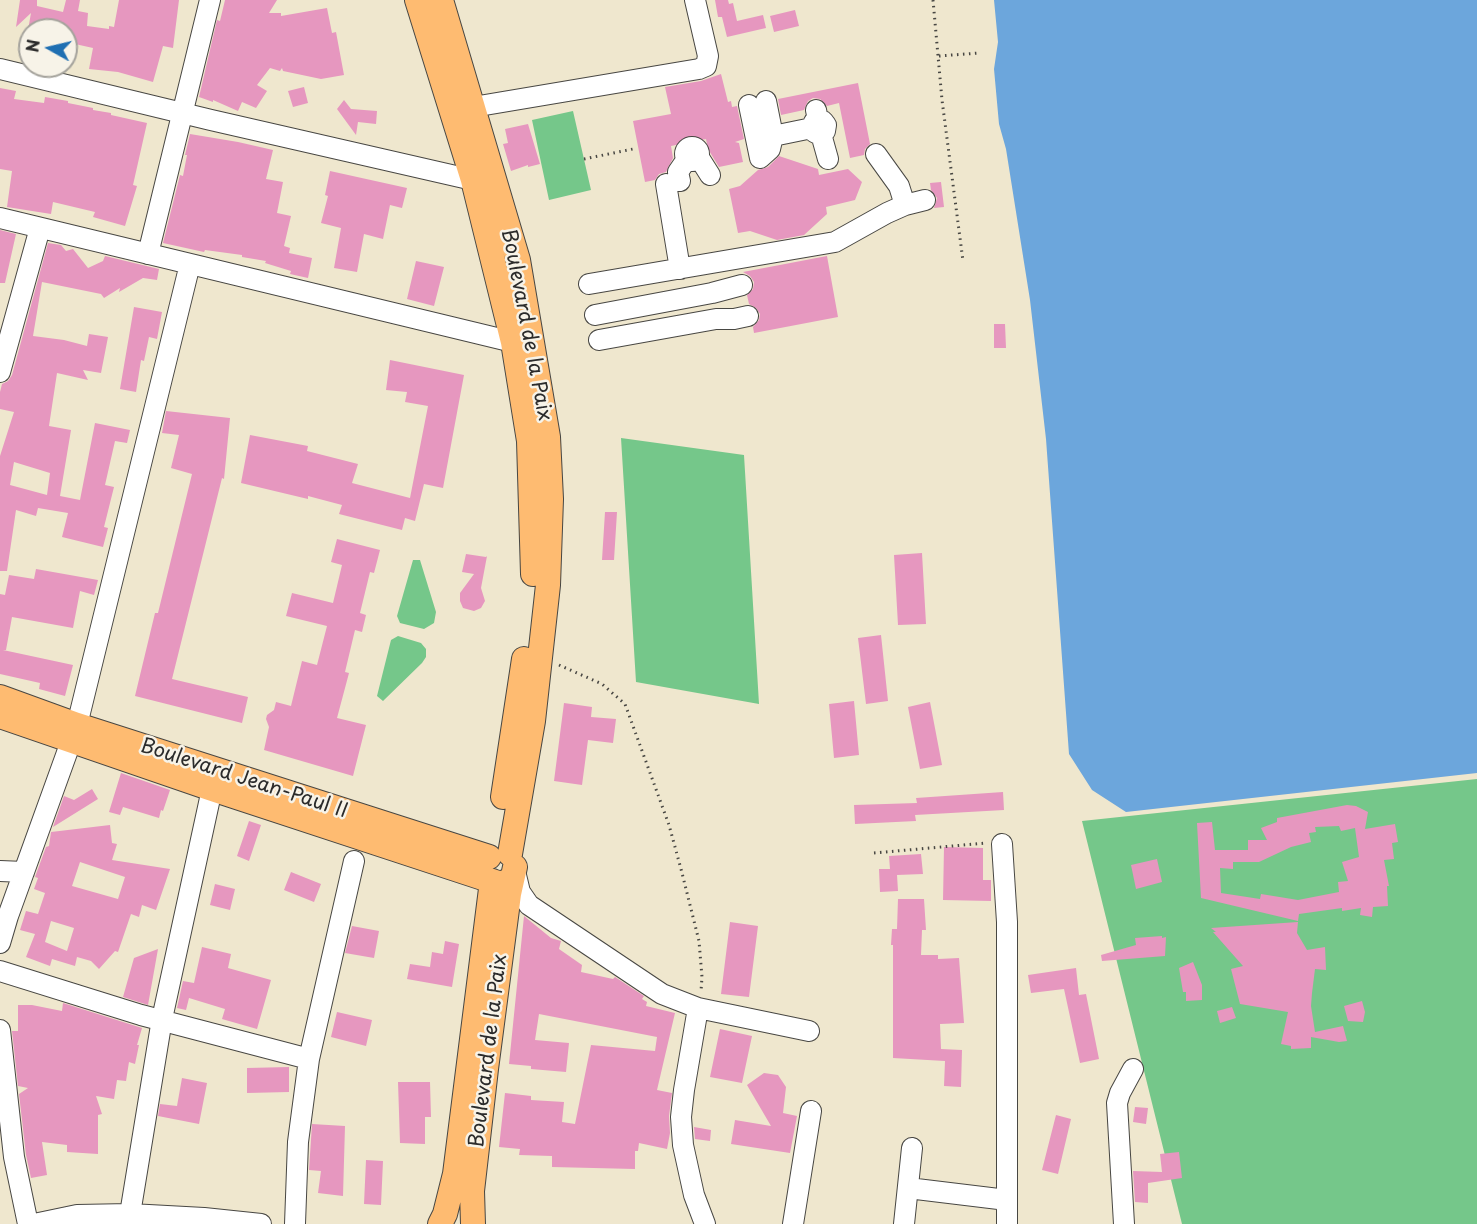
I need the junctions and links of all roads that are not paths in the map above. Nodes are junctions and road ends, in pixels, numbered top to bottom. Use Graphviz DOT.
graph roads {
  1 [pos="210,0"];
  2 [pos="417,0"];
  3 [pos="441,0"];
  4 [pos="696,0"];
  5 [pos="0,69"];
  6 [pos="758,103"];
  7 [pos="473,107"];
  8 [pos="182,113"];
  9 [pos="876,154"];
  10 [pos="828,159"];
  11 [pos="710,175"];
  12 [pos="483,177"];
  13 [pos="925,201"];
  14 [pos="905,206"];
  15 [pos="0,218"];
  16 [pos="40,228"];
  17 [pos="148,254"];
  18 [pos="725,256"];
  19 [pos="190,264"];
  20 [pos="680,268"];
  21 [pos="589,284"];
  22 [pos="595,315"];
  23 [pos="748,316"];
  24 [pos="599,340"];
  25 [pos="513,342"];
  26 [pos="1,365"];
  27 [pos="532,657"];
  28 [pos="0,698"];
  29 [pos="0,716"];
  30 [pos="74,733"];
  31 [pos="212,789"];
  32 [pos="1002,844"];
  33 [pos="354,861"];
  34 [pos="500,868"];
  35 [pos="0,871"];
  36 [pos="24,873"];
  37 [pos="0,943"];
  38 [pos="0,970"];
  39 [pos="698,1008"];
  40 [pos="162,1019"];
  41 [pos="0,1030"];
  42 [pos="809,1031"];
  43 [pos="309,1059"];
  44 [pos="1133,1069"];
  45 [pos="811,1111"];
  46 [pos="912,1148"];
  47 [pos="908,1188"];
  48 [pos="1007,1200"];
  49 [pos="130,1214"];
  50 [pos="28,1224"];
  51 [pos="34,1224"];
  52 [pos="261,1224"];
  53 [pos="295,1224"];
  54 [pos="440,1224"];
  55 [pos="473,1224"];
  56 [pos="705,1224"];
  57 [pos="793,1224"];
  58 [pos="904,1224"];
  59 [pos="1007,1224"];
  60 [pos="1124,1224"];
  1 -- 8 [label="street"];
  2 -- 12 [label="main road, Boulevard de la Paix"];
  3 -- 7 [label="main road, Boulevard de la Paix"];
  4 -- 7 [label="street"];
  5 -- 8 [label="street"];
  6 -- 10 [label="street"];
  7 -- 12 [label="main road, Boulevard de la Paix"];
  8 -- 12 [label="street"];
  8 -- 17 [label="street"];
  9 -- 14 [label="street"];
  11 -- 20 [label="street"];
  12 -- 25 [label="main road, Boulevard de la Paix"];
  12 -- 27 [label="main road, Boulevard de la Paix"];
  13 -- 14 [label="street"];
  14 -- 18 [label="street"];
  15 -- 16 [label="street"];
  16 -- 17 [label="street"];
  16 -- 26 [label="street"];
  17 -- 19 [label="street"];
  18 -- 20 [label="street"];
  18 -- 22 [label="street"];
  19 -- 25 [label="street"];
  19 -- 30 [label="street"];
  20 -- 21 [label="street"];
  23 -- 24 [label="street"];
  25 -- 27 [label="main road, Boulevard de la Paix"];
  27 -- 34 [label="main road, Boulevard de la Paix"];
  28 -- 30 [label="main road, Boulevard Jean-Paul II"];
  29 -- 30 [label="main road, Boulevard Jean-Paul II"];
  30 -- 31 [label="main road, Boulevard Jean-Paul II"];
  30 -- 34 [label="main road, Boulevard Jean-Paul II"];
  30 -- 36 [label="street"];
  31 -- 34 [label="main road, Boulevard Jean-Paul II"];
  31 -- 40 [label="street"];
  32 -- 48 [label="street"];
  33 -- 43 [label="street"];
  34 -- 39 [label="street"];
  34 -- 54 [label="main road, Boulevard de la Paix"];
  34 -- 55 [label="main road, Boulevard de la Paix"];
  35 -- 36 [label="street"];
  36 -- 37 [label="street"];
  38 -- 40 [label="street"];
  39 -- 42 [label="street"];
  39 -- 56 [label="street"];
  40 -- 43 [label="street"];
  40 -- 49 [label="street"];
  41 -- 50 [label="street"];
  43 -- 53 [label="street"];
  44 -- 60 [label="street"];
  45 -- 57 [label="street"];
  46 -- 47 [label="street"];
  47 -- 48 [label="street"];
  47 -- 58 [label="street"];
  48 -- 59 [label="street"];
  49 -- 51 [label="street"];
  49 -- 52 [label="street"];
}
